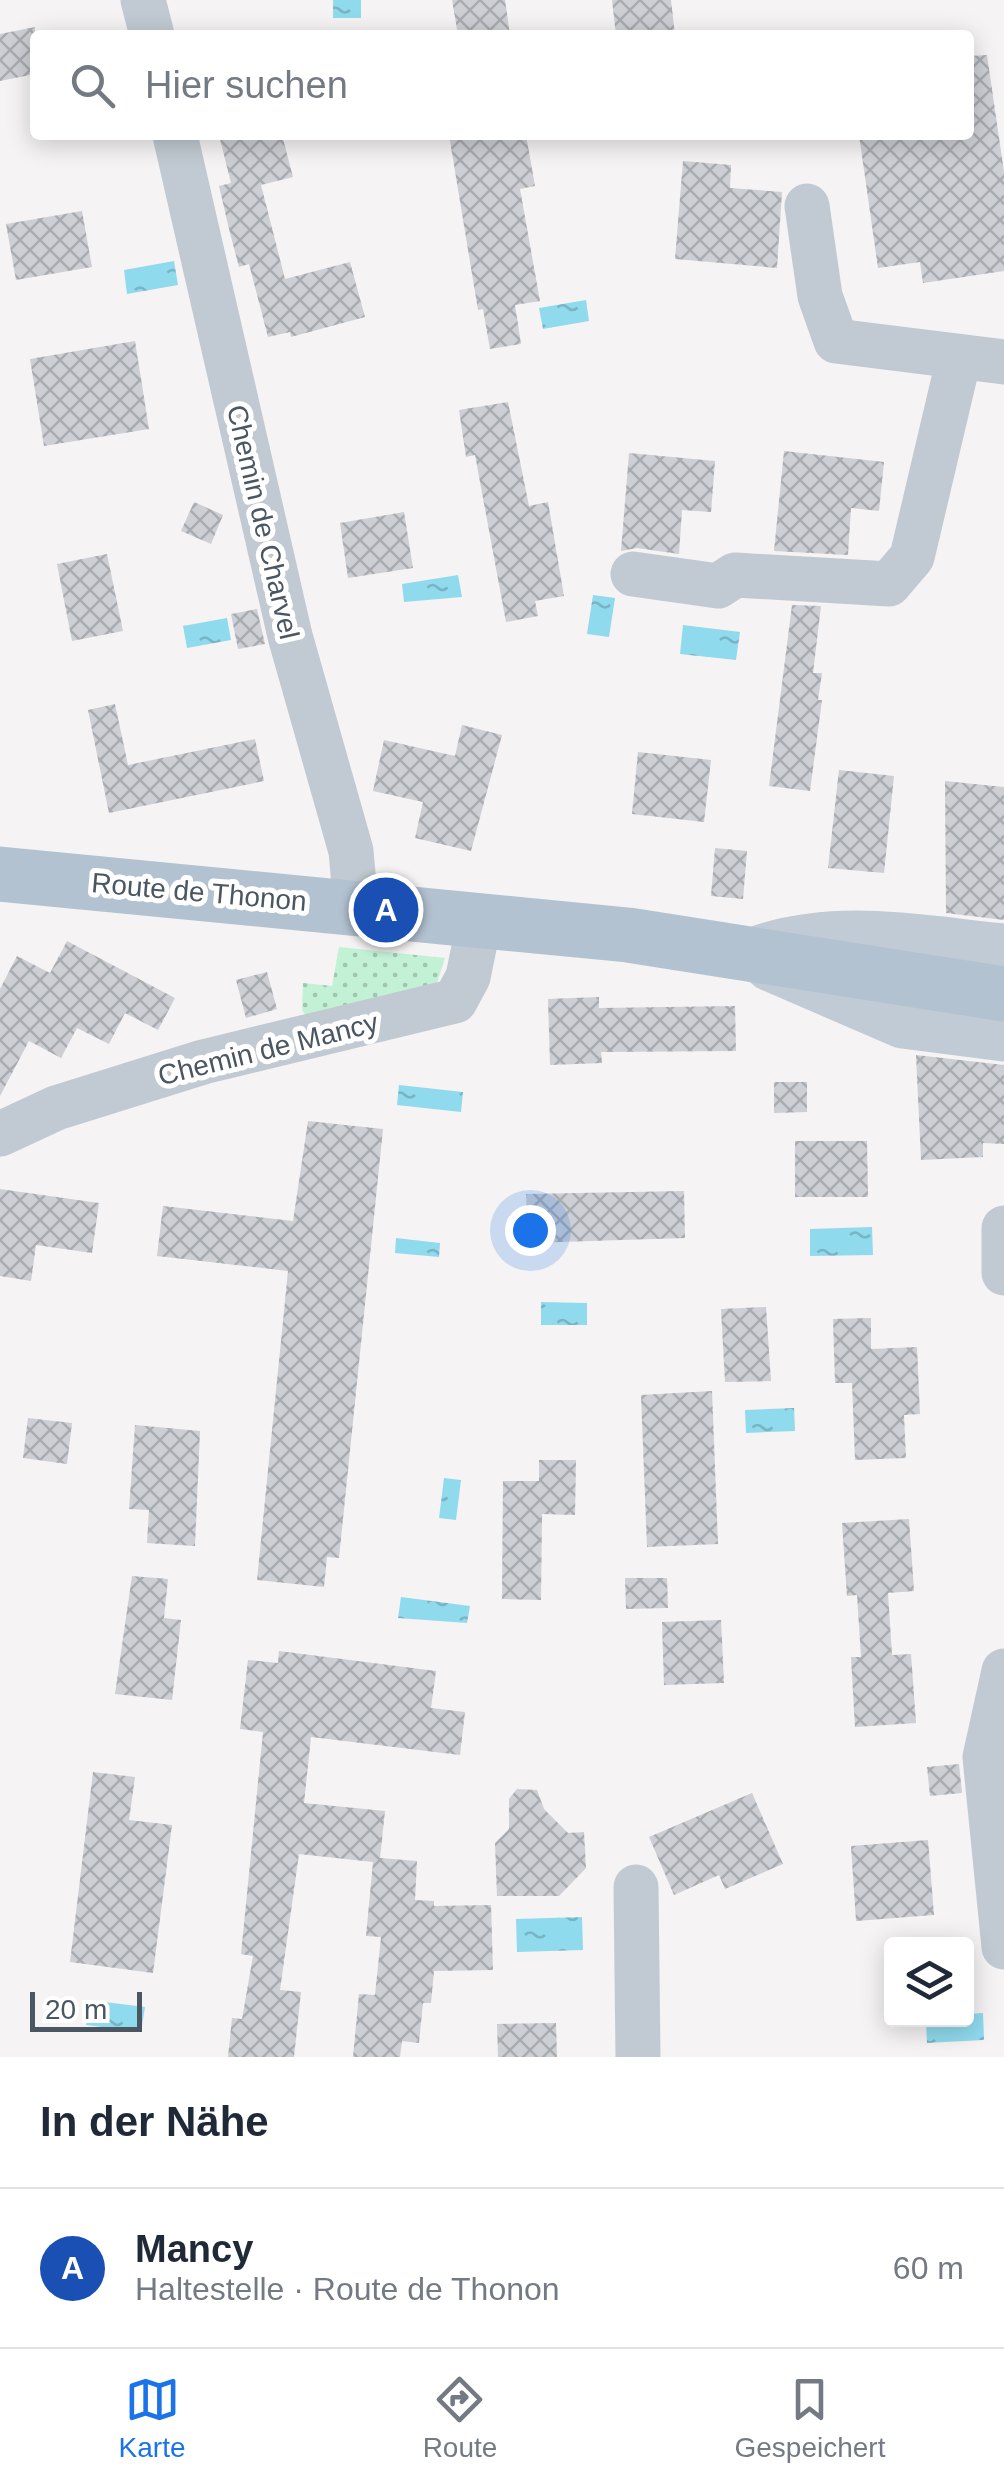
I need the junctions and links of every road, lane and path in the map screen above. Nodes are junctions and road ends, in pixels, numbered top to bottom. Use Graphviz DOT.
graph roads {
  1 [pos="144,0"];
  2 [pos="151,30"];
  3 [pos="176,140"];
  4 [pos="807,206"];
  5 [pos="959,358"];
  6 [pos="1004,362"];
  7 [pos="633,574"];
  8 [pos="0,874"];
  9 [pos="356,907"];
  10 [pos="480,918"];
  11 [pos="1004,952"];
  12 [pos="756,954"];
  13 [pos="1004,994"];
  14 [pos="1004,1034"];
  15 [pos="0,1134"];
  16 [pos="1004,1228"];
  17 [pos="1004,1273"];
  18 [pos="1004,1671"];
  19 [pos="636,1887"];
  20 [pos="1004,1947"];
  21 [pos="638,2057"];
  1 -- 2 [label="street"];
  3 -- 9 [label="street, Chemin de Charvel"];
  4 -- 5 [label="street"];
  5 -- 6 [label="street"];
  5 -- 7 [label="street"];
  8 -- 9 [label="main road, Route de Thonon"];
  9 -- 10 [label="main road, Route de Thonon"];
  10 -- 12 [label="main road, Route de Thonon"];
  10 -- 15 [label="street, Chemin de Mancy"];
  11 -- 12 [label="street, Route de Thonon"];
  12 -- 13 [label="main road"];
  12 -- 14 [label="street, Route de Thonon"];
  16 -- 17 [label="street"];
  18 -- 20 [label="street"];
  19 -- 21 [label="street"];
}
